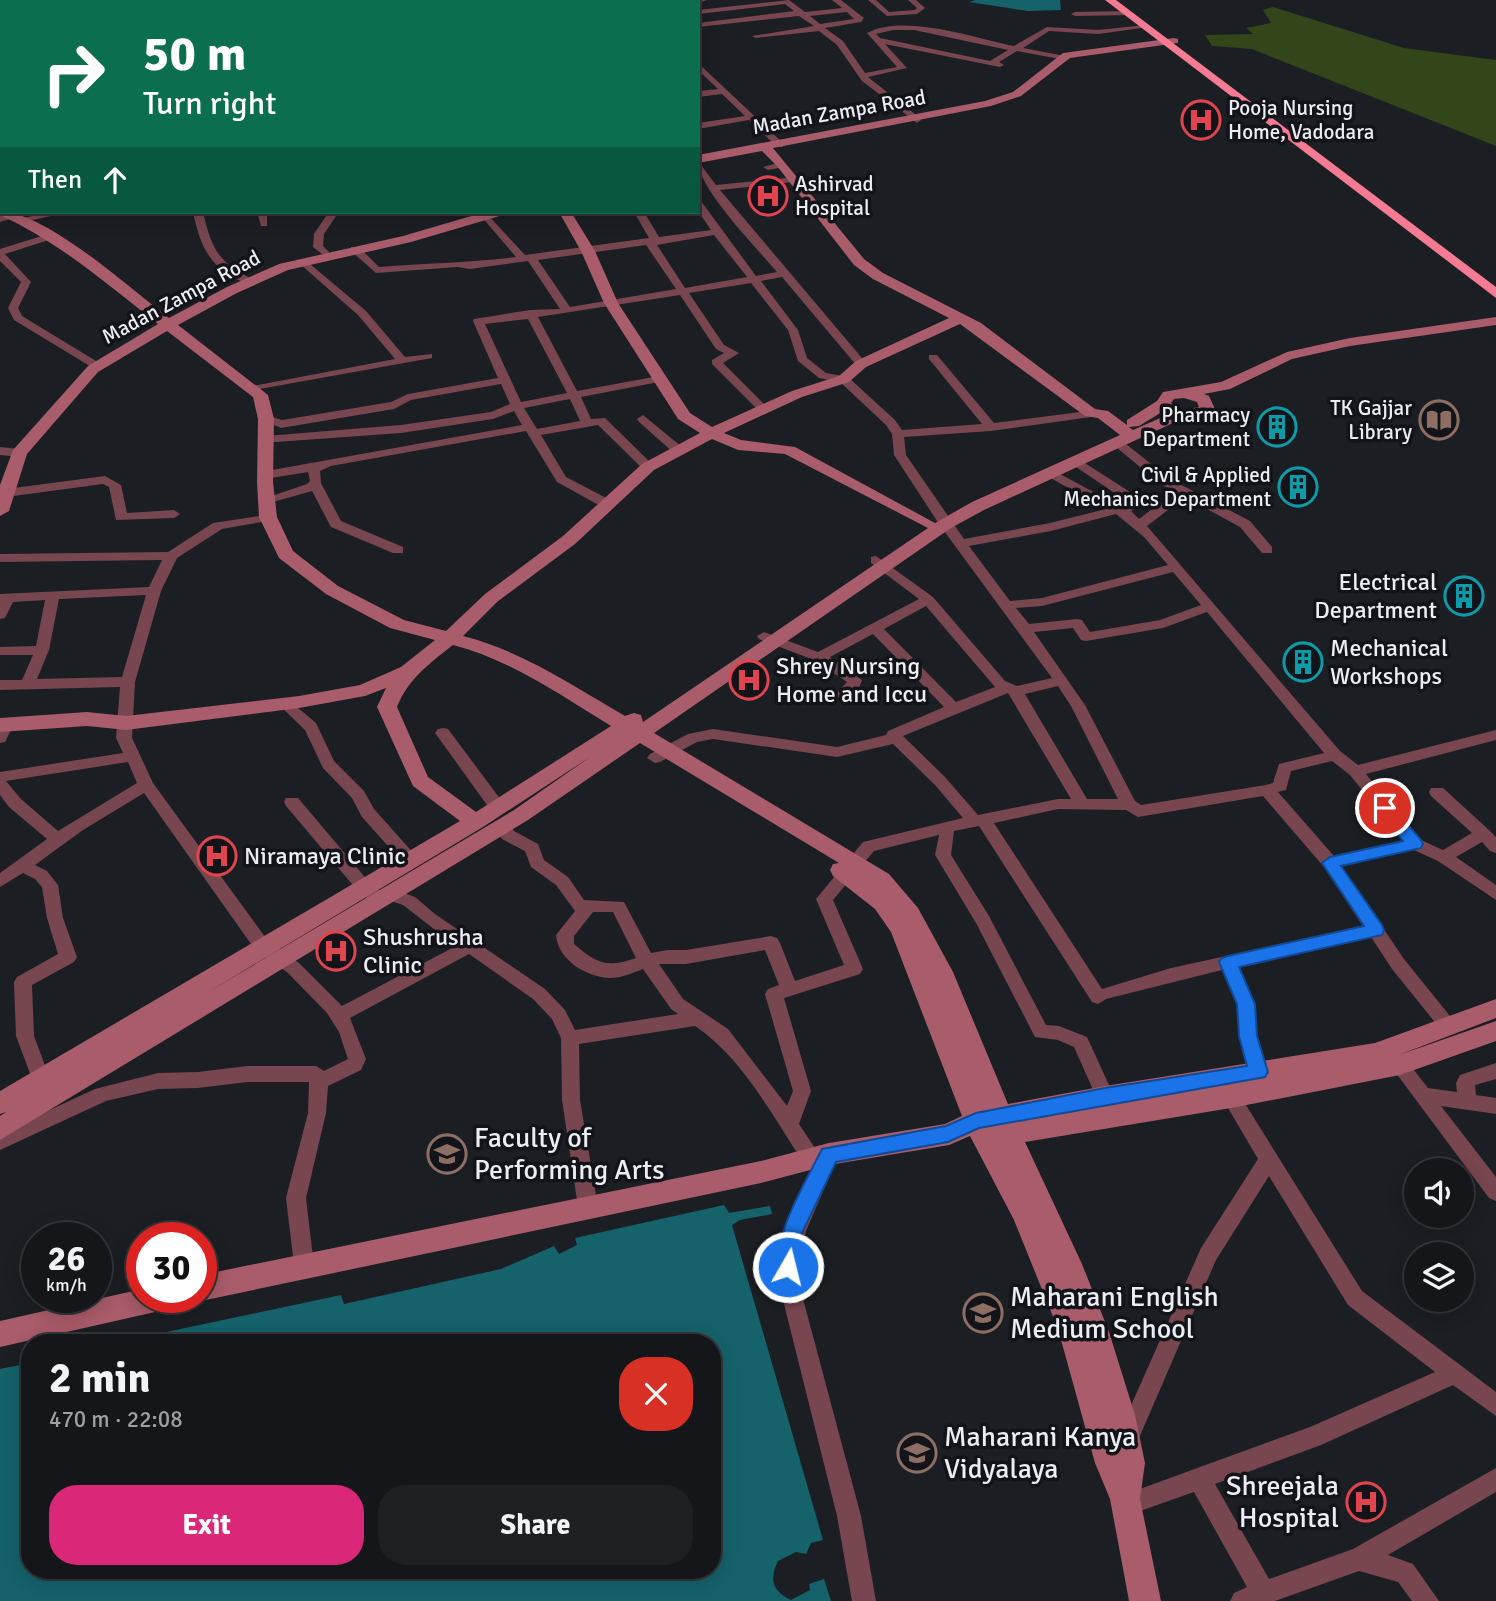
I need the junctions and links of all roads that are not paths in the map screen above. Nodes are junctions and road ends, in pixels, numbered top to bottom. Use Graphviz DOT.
graph roads {
  1 [pos="836,0"];
  2 [pos="872,0"];
  3 [pos="912,0"];
  4 [pos="1110,0"];
  5 [pos="1119,0"];
  6 [pos="785,1"];
  7 [pos="848,10"];
  8 [pos="700,12"];
  9 [pos="1126,13"];
  10 [pos="802,14"];
  11 [pos="1075,14"];
  12 [pos="861,20"];
  13 [pos="738,21"];
  14 [pos="700,25"];
  15 [pos="819,27"];
  16 [pos="1144,27"];
  17 [pos="878,35"];
  18 [pos="1167,40"];
  19 [pos="1013,48"];
  20 [pos="1059,57"];
  21 [pos="992,63"];
  22 [pos="1003,66"];
  23 [pos="700,67"];
  24 [pos="863,76"];
  25 [pos="723,91"];
  26 [pos="700,94"];
  27 [pos="752,117"];
  28 [pos="916,120"];
  29 [pos="700,126"];
  30 [pos="780,145"];
  31 [pos="765,148"];
  32 [pos="700,159"];
  33 [pos="700,167"];
  34 [pos="793,179"];
  35 [pos="715,188"];
  36 [pos="700,206"];
  37 [pos="25,214"];
  38 [pos="198,214"];
  39 [pos="262,214"];
  40 [pos="330,214"];
  41 [pos="492,214"];
  42 [pos="566,214"];
  43 [pos="640,214"];
  44 [pos="6,215"];
  45 [pos="264,224"];
  46 [pos="717,232"];
  47 [pos="48,237"];
  48 [pos="656,241"];
  49 [pos="355,249"];
  50 [pos="588,251"];
  51 [pos="0,253"];
  52 [pos="327,256"];
  53 [pos="528,260"];
  54 [pos="304,262"];
  55 [pos="785,274"];
  56 [pos="755,281"];
  57 [pos="250,282"];
  58 [pos="1496,284"];
  59 [pos="681,290"];
  60 [pos="1496,294"];
  61 [pos="611,303"];
  62 [pos="567,311"];
  63 [pos="530,313"];
  64 [pos="961,318"];
  65 [pos="1496,321"];
  66 [pos="167,324"];
  67 [pos="1496,330"];
  68 [pos="428,356"];
  69 [pos="933,357"];
  70 [pos="403,361"];
  71 [pos="861,364"];
  72 [pos="97,366"];
  73 [pos="659,379"];
  74 [pos="844,379"];
  75 [pos="505,380"];
  76 [pos="253,389"];
  77 [pos="1179,393"];
  78 [pos="573,395"];
  79 [pos="1207,402"];
  80 [pos="1163,404"];
  81 [pos="517,406"];
  82 [pos="763,409"];
  83 [pos="1091,413"];
  84 [pos="1186,415"];
  85 [pos="267,419"];
  86 [pos="643,419"];
  87 [pos="587,423"];
  88 [pos="991,427"];
  89 [pos="531,430"];
  90 [pos="711,433"];
  91 [pos="898,433"];
  92 [pos="1120,436"];
  93 [pos="266,440"];
  94 [pos="678,450"];
  95 [pos="0,451"];
  96 [pos="19,453"];
  97 [pos="1077,462"];
  98 [pos="319,466"];
  99 [pos="648,467"];
  100 [pos="1051,472"];
  101 [pos="265,475"];
  102 [pos="315,484"];
  103 [pos="1183,492"];
  104 [pos="6,493"];
  105 [pos="609,505"];
  106 [pos="267,508"];
  107 [pos="0,511"];
  108 [pos="1121,512"];
  109 [pos="174,514"];
  110 [pos="937,521"];
  111 [pos="1139,526"];
  112 [pos="960,544"];
  113 [pos="398,550"];
  114 [pos="1267,550"];
  115 [pos="171,556"];
  116 [pos="0,558"];
  117 [pos="881,563"];
  118 [pos="1175,567"];
  119 [pos="155,591"];
  120 [pos="53,596"];
  121 [pos="4,598"];
  122 [pos="929,600"];
  123 [pos="1008,606"];
  124 [pos="1208,607"];
  125 [pos="0,615"];
  126 [pos="875,628"];
  127 [pos="1025,629"];
  128 [pos="450,639"];
  129 [pos="769,639"];
  130 [pos="42,650"];
  131 [pos="0,651"];
  132 [pos="819,657"];
  133 [pos="408,671"];
  134 [pos="1061,681"];
  135 [pos="128,682"];
  136 [pos="0,685"];
  137 [pos="27,685"];
  138 [pos="1012,690"];
  139 [pos="842,695"];
  140 [pos="329,696"];
  141 [pos="285,704"];
  142 [pos="387,708"];
  143 [pos="954,708"];
  144 [pos="126,723"];
  145 [pos="3,729"];
  146 [pos="443,733"];
  147 [pos="626,735"];
  148 [pos="895,738"];
  149 [pos="1494,738"];
  150 [pos="661,754"];
  151 [pos="1335,755"];
  152 [pos="134,756"];
  153 [pos="1355,771"];
  154 [pos="0,777"];
  155 [pos="0,784"];
  156 [pos="146,785"];
  157 [pos="1267,790"];
  158 [pos="1437,792"];
  159 [pos="292,802"];
  160 [pos="1082,804"];
  161 [pos="1129,805"];
  162 [pos="504,817"];
  163 [pos="979,820"];
  164 [pos="945,828"];
  165 [pos="473,830"];
  166 [pos="1483,834"];
  167 [pos="58,839"];
  168 [pos="1415,844"];
  169 [pos="1496,847"];
  170 [pos="1444,857"];
  171 [pos="410,860"];
  172 [pos="1330,863"];
  173 [pos="21,865"];
  174 [pos="850,867"];
  175 [pos="0,881"];
  176 [pos="363,886"];
  177 [pos="1496,894"];
  178 [pos="386,897"];
  179 [pos="589,906"];
  180 [pos="1376,930"];
  181 [pos="262,946"];
  182 [pos="470,946"];
  183 [pos="284,959"];
  184 [pos="647,962"];
  185 [pos="1228,962"];
  186 [pos="789,988"];
  187 [pos="1496,1008"];
  188 [pos="339,1016"];
  189 [pos="698,1018"];
  190 [pos="1448,1026"];
  191 [pos="1496,1031"];
  192 [pos="570,1038"];
  193 [pos="1394,1057"];
  194 [pos="1496,1071"];
  195 [pos="1259,1072"];
  196 [pos="320,1081"];
  197 [pos="45,1088"];
  198 [pos="1225,1088"];
  199 [pos="1423,1095"];
  200 [pos="1105,1096"];
  201 [pos="1467,1100"];
  202 [pos="0,1104"];
  203 [pos="1496,1106"];
  204 [pos="789,1125"];
  205 [pos="993,1128"];
  206 [pos="0,1129"];
  207 [pos="0,1142"];
  208 [pos="821,1157"];
  209 [pos="1269,1159"];
  210 [pos="1496,1192"];
  211 [pos="587,1207"];
  212 [pos="304,1265"];
  213 [pos="217,1284"];
  214 [pos="126,1306"];
  215 [pos="0,1334"];
  216 [pos="1454,1374"];
  217 [pos="1496,1405"];
  218 [pos="1115,1443"];
  219 [pos="1199,1479"];
  220 [pos="1496,1479"];
  221 [pos="1125,1502"];
  222 [pos="1359,1559"];
  223 [pos="1253,1597"];
  224 [pos="864,1601"];
  225 [pos="1146,1601"];
  226 [pos="1427,1601"];
  1 -- 7 [label="street"];
  2 -- 3 [label="street"];
  4 -- 9 [label="highway"];
  5 -- 18 [label="highway"];
  6 -- 8 [label="street"];
  6 -- 10 [label="street"];
  7 -- 10 [label="street"];
  7 -- 12 [label="street"];
  9 -- 11 [label="street"];
  9 -- 16 [label="highway"];
  10 -- 13 [label="street"];
  10 -- 15 [label="street"];
  12 -- 15 [label="street"];
  12 -- 17 [label="street"];
  13 -- 14 [label="street"];
  13 -- 15 [label="street"];
  15 -- 24 [label="street"];
  16 -- 18 [label="highway"];
  16 -- 19 [label="street"];
  17 -- 19 [label="street"];
  17 -- 21 [label="street"];
  17 -- 24 [label="street"];
  18 -- 20 [label="street, Madan Zampa Road"];
  18 -- 58 [label="highway"];
  18 -- 60 [label="highway"];
  19 -- 20 [label="street"];
  19 -- 21 [label="street"];
  20 -- 28 [label="street, Madan Zampa Road"];
  21 -- 22 [label="street"];
  23 -- 25 [label="street"];
  24 -- 28 [label="street"];
  25 -- 26 [label="street"];
  25 -- 27 [label="street"];
  27 -- 29 [label="street"];
  27 -- 30 [label="street"];
  28 -- 30 [label="street, Madan Zampa Road"];
  30 -- 31 [label="street, Madan Zampa Road"];
  31 -- 32 [label="street, Madan Zampa Road"];
  31 -- 34 [label="street"];
  33 -- 35 [label="street"];
  34 -- 35 [label="street"];
  34 -- 64 [label="street"];
  35 -- 55 [label="street"];
  36 -- 46 [label="street"];
  37 -- 44 [label="street"];
  38 -- 57 [label="street"];
  39 -- 45 [label="street"];
  40 -- 52 [label="street"];
  41 -- 49 [label="street, Madan Zampa Road"];
  41 -- 53 [label="street"];
  42 -- 50 [label="street"];
  43 -- 48 [label="street"];
  44 -- 47 [label="street"];
  46 -- 48 [label="street"];
  46 -- 56 [label="street"];
  47 -- 51 [label="street"];
  47 -- 66 [label="street"];
  48 -- 50 [label="street"];
  48 -- 59 [label="street"];
  49 -- 52 [label="street, Madan Zampa Road"];
  49 -- 53 [label="street"];
  50 -- 53 [label="street"];
  50 -- 61 [label="street"];
  51 -- 72 [label="street"];
  52 -- 54 [label="street, Madan Zampa Road"];
  53 -- 62 [label="street"];
  54 -- 57 [label="street, Madan Zampa Road"];
  54 -- 70 [label="street"];
  55 -- 56 [label="street"];
  55 -- 71 [label="street"];
  56 -- 59 [label="street"];
  56 -- 74 [label="street"];
  57 -- 66 [label="street, Madan Zampa Road"];
  59 -- 61 [label="street"];
  59 -- 82 [label="street"];
  61 -- 62 [label="street"];
  61 -- 73 [label="street"];
  62 -- 63 [label="street"];
  63 -- 75 [label="street"];
  63 -- 78 [label="street"];
  64 -- 71 [label="street"];
  64 -- 83 [label="street"];
  65 -- 77 [label="street"];
  66 -- 72 [label="street, Madan Zampa Road"];
  66 -- 76 [label="street"];
  67 -- 79 [label="street"];
  68 -- 70 [label="street"];
  69 -- 88 [label="street"];
  70 -- 76 [label="street"];
  71 -- 74 [label="street"];
  72 -- 96 [label="street, Madan Zampa Road"];
  73 -- 78 [label="street"];
  73 -- 90 [label="street"];
  74 -- 82 [label="street"];
  74 -- 91 [label="street"];
  75 -- 81 [label="street"];
  75 -- 85 [label="street"];
  76 -- 85 [label="street"];
  77 -- 79 [label="street"];
  77 -- 80 [label="street"];
  78 -- 81 [label="street"];
  78 -- 87 [label="street"];
  79 -- 84 [label="street"];
  80 -- 84 [label="street"];
  80 -- 92 [label="street"];
  81 -- 89 [label="street"];
  81 -- 93 [label="street"];
  82 -- 90 [label="street"];
  83 -- 88 [label="street"];
  83 -- 92 [label="street"];
  84 -- 92 [label="street"];
  85 -- 93 [label="street"];
  86 -- 94 [label="street"];
  87 -- 89 [label="street"];
  87 -- 99 [label="street"];
  88 -- 91 [label="street"];
  89 -- 98 [label="street"];
  89 -- 105 [label="street"];
  90 -- 94 [label="street"];
  90 -- 110 [label="street"];
  91 -- 110 [label="street"];
  92 -- 97 [label="street"];
  92 -- 103 [label="street"];
  92 -- 110 [label="street"];
  93 -- 101 [label="street"];
  94 -- 99 [label="street"];
  95 -- 96 [label="street"];
  96 -- 104 [label="street, Madan Zampa Road"];
  97 -- 100 [label="street"];
  97 -- 108 [label="street"];
  98 -- 101 [label="street"];
  98 -- 102 [label="street"];
  99 -- 105 [label="street"];
  100 -- 108 [label="street"];
  100 -- 110 [label="street"];
  101 -- 106 [label="street"];
  102 -- 106 [label="street"];
  102 -- 113 [label="street"];
  103 -- 111 [label="street"];
  103 -- 114 [label="street"];
  104 -- 107 [label="street, Madan Zampa Road"];
  104 -- 109 [label="street"];
  105 -- 128 [label="street"];
  106 -- 115 [label="street"];
  106 -- 128 [label="street"];
  108 -- 111 [label="street"];
  108 -- 112 [label="street"];
  110 -- 112 [label="street"];
  110 -- 117 [label="street"];
  111 -- 118 [label="street"];
  112 -- 123 [label="street"];
  115 -- 116 [label="street"];
  115 -- 119 [label="street"];
  117 -- 122 [label="street"];
  117 -- 129 [label="street"];
  118 -- 123 [label="street"];
  118 -- 124 [label="street"];
  119 -- 120 [label="street"];
  119 -- 135 [label="street"];
  120 -- 121 [label="street"];
  120 -- 130 [label="street"];
  121 -- 125 [label="street"];
  122 -- 126 [label="street"];
  122 -- 138 [label="street"];
  123 -- 127 [label="street"];
  124 -- 127 [label="street"];
  124 -- 151 [label="street"];
  126 -- 132 [label="street"];
  126 -- 143 [label="street"];
  127 -- 134 [label="street"];
  128 -- 133 [label="street"];
  128 -- 147 [label="street"];
  129 -- 132 [label="street"];
  129 -- 147 [label="street"];
  130 -- 131 [label="street"];
  130 -- 137 [label="street"];
  132 -- 139 [label="street"];
  133 -- 140 [label="street"];
  133 -- 142 [label="street"];
  134 -- 138 [label="street"];
  134 -- 161 [label="street"];
  135 -- 137 [label="street"];
  135 -- 144 [label="street"];
  136 -- 137 [label="street"];
  138 -- 143 [label="street"];
  138 -- 160 [label="street"];
  140 -- 141 [label="street"];
  140 -- 142 [label="street"];
  141 -- 144 [label="street"];
  141 -- 171 [label="street"];
  142 -- 165 [label="street"];
  143 -- 148 [label="street"];
  144 -- 145 [label="street"];
  144 -- 152 [label="street"];
  146 -- 162 [label="street"];
  147 -- 150 [label="street"];
  147 -- 162 [label="street"];
  148 -- 150 [label="street"];
  148 -- 163 [label="street"];
  149 -- 153 [label="street"];
  150 -- 174 [label="street"];
  151 -- 153 [label="street"];
  151 -- 157 [label="street"];
  152 -- 154 [label="street"];
  152 -- 156 [label="street"];
  153 -- 168 [label="street"];
  155 -- 167 [label="street"];
  156 -- 167 [label="street"];
  156 -- 181 [label="street"];
  157 -- 161 [label="street"];
  157 -- 172 [label="street"];
  158 -- 166 [label="street"];
  159 -- 176 [label="street"];
  160 -- 161 [label="street"];
  160 -- 163 [label="street"];
  162 -- 165 [label="street"];
  162 -- 179 [label="street"];
  163 -- 164 [label="street"];
  163 -- 185 [label="street"];
  164 -- 174 [label="street"];
  164 -- 200 [label="street"];
  165 -- 171 [label="street"];
  165 -- 178 [label="street"];
  166 -- 169 [label="street"];
  166 -- 170 [label="street"];
  167 -- 173 [label="street"];
  168 -- 170 [label="street"];
  168 -- 172 [label="street"];
  170 -- 177 [label="street"];
  171 -- 176 [label="street"];
  172 -- 180 [label="street"];
  173 -- 175 [label="street"];
  173 -- 197 [label="street"];
  174 -- 186 [label="street"];
  174 -- 205 [label="street"];
  176 -- 178 [label="street"];
  176 -- 181 [label="street"];
  178 -- 182 [label="street"];
  178 -- 183 [label="street"];
  179 -- 184 [label="street"];
  179 -- 184 [label="street"];
  180 -- 185 [label="street"];
  180 -- 190 [label="street"];
  181 -- 183 [label="street"];
  181 -- 197 [label="street"];
  182 -- 188 [label="street"];
  182 -- 192 [label="street"];
  183 -- 188 [label="street"];
  183 -- 197 [label="street"];
  184 -- 186 [label="street"];
  184 -- 189 [label="street"];
  185 -- 195 [label="street"];
  186 -- 204 [label="street"];
  187 -- 190 [label="street"];
  188 -- 196 [label="street"];
  189 -- 192 [label="street"];
  189 -- 204 [label="street"];
  190 -- 193 [label="street"];
  191 -- 193 [label="street"];
  192 -- 211 [label="street"];
  193 -- 195 [label="street"];
  193 -- 198 [label="street"];
  193 -- 199 [label="street"];
  194 -- 201 [label="street"];
  195 -- 198 [label="street"];
  196 -- 207 [label="street"];
  196 -- 212 [label="street"];
  197 -- 202 [label="street"];
  197 -- 206 [label="street"];
  198 -- 200 [label="street"];
  198 -- 205 [label="street"];
  198 -- 209 [label="street"];
  199 -- 201 [label="street"];
  199 -- 210 [label="street"];
  200 -- 205 [label="street"];
  201 -- 203 [label="street"];
  204 -- 208 [label="street"];
  205 -- 208 [label="street"];
  205 -- 218 [label="street"];
  208 -- 211 [label="street"];
  208 -- 224 [label="street"];
  209 -- 216 [label="street"];
  209 -- 218 [label="street"];
  211 -- 212 [label="street"];
  212 -- 213 [label="street"];
  214 -- 215 [label="street"];
  216 -- 217 [label="street"];
  216 -- 219 [label="street"];
  218 -- 221 [label="street"];
  219 -- 221 [label="street"];
  219 -- 223 [label="street"];
  220 -- 222 [label="street"];
  221 -- 225 [label="street"];
  222 -- 223 [label="street"];
  222 -- 226 [label="street"];
}
